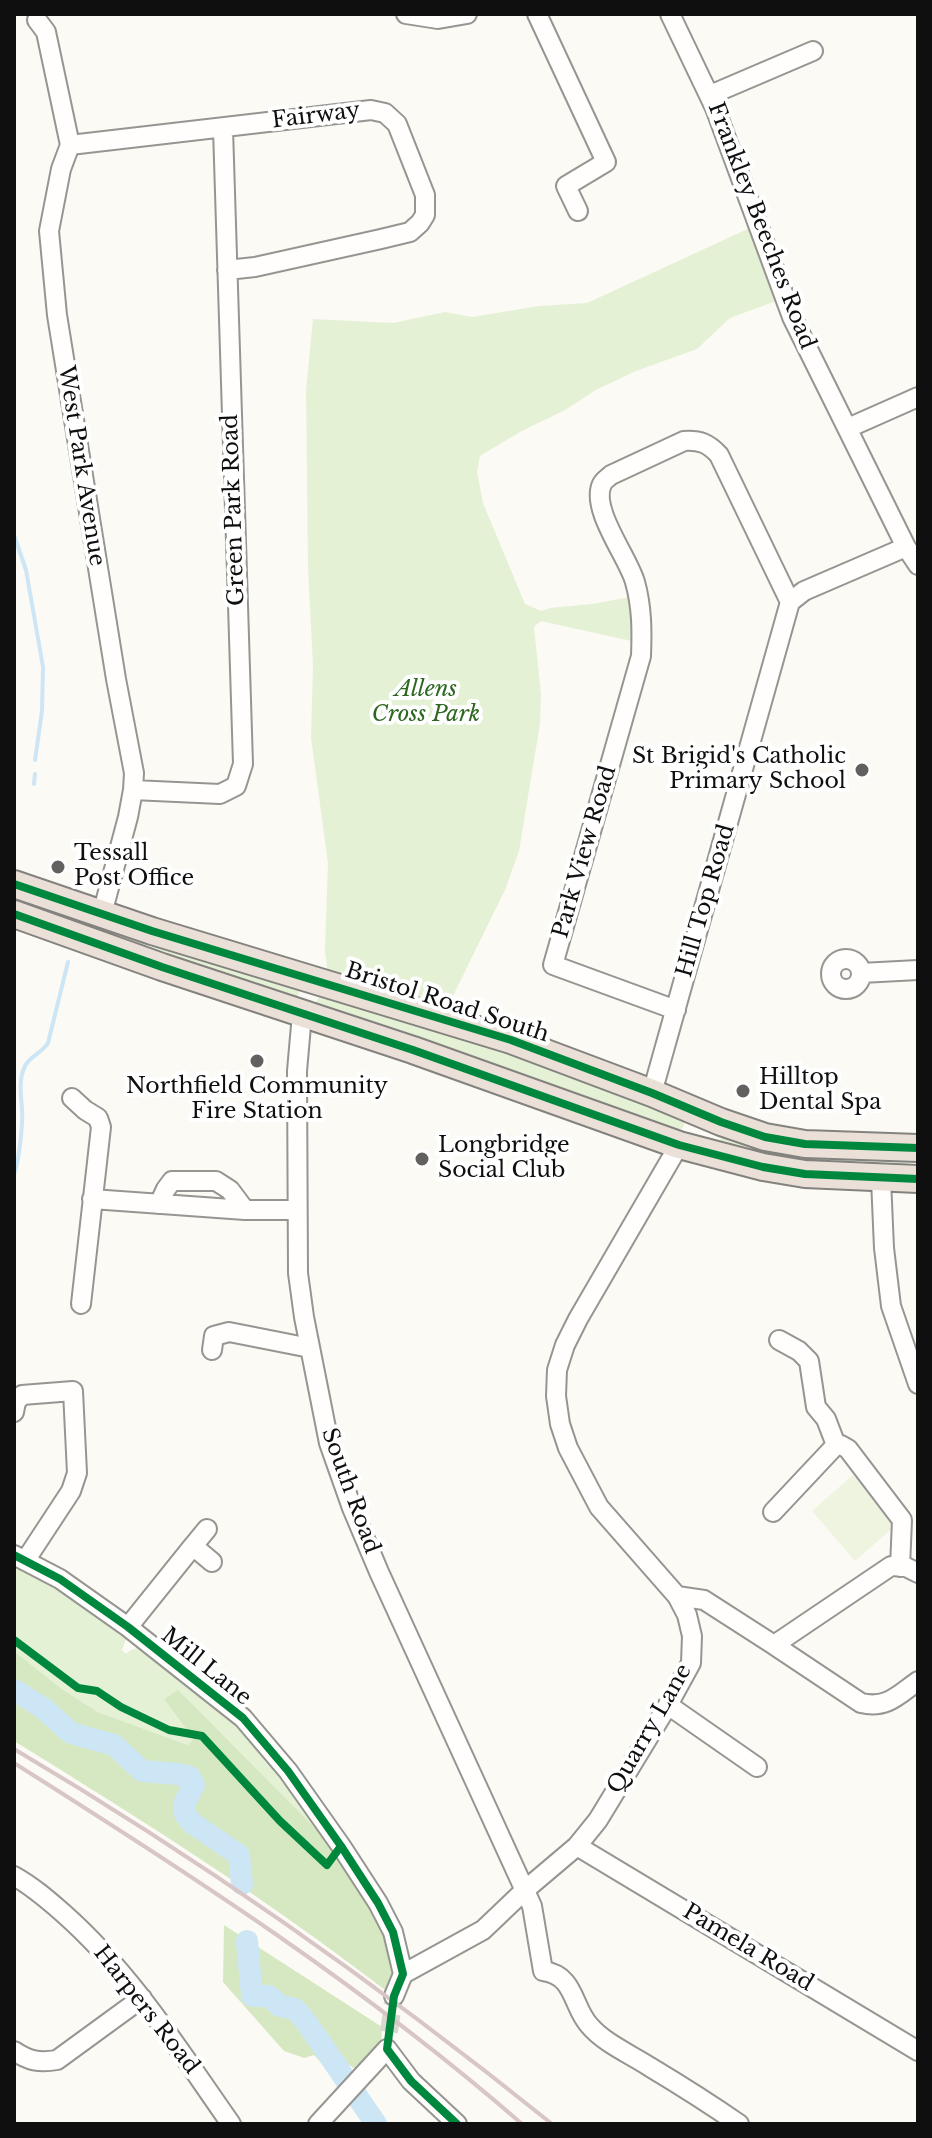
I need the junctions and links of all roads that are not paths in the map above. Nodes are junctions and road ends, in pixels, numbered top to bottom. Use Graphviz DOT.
graph roads {
  1 [pos="406,14"];
  2 [pos="467,14"];
  3 [pos="537,14"];
  4 [pos="670,14"];
  5 [pos="34,16"];
  6 [pos="813,51"];
  7 [pos="710,95"];
  8 [pos="223,129"];
  9 [pos="70,145"];
  10 [pos="578,211"];
  11 [pos="227,270"];
  12 [pos="918,397"];
  13 [pos="848,428"];
  14 [pos="906,547"];
  15 [pos="918,565"];
  16 [pos="790,602"];
  17 [pos="133,790"];
  18 [pos="14,884"];
  19 [pos="14,914"];
  20 [pos="102,914"];
  21 [pos="918,970"];
  22 [pos="861,973"];
  23 [pos="311,979"];
  24 [pos="676,1010"];
  25 [pos="302,1014"];
  26 [pos="652,1093"];
  27 [pos="72,1098"];
  28 [pos="689,1108"];
  29 [pos="721,1122"];
  30 [pos="679,1145"];
  31 [pos="891,1148"];
  32 [pos="918,1148"];
  33 [pos="713,1154"];
  34 [pos="918,1157"];
  35 [pos="881,1179"];
  36 [pos="918,1179"];
  37 [pos="92,1199"];
  38 [pos="159,1204"];
  39 [pos="245,1210"];
  40 [pos="296,1210"];
  41 [pos="80,1304"];
  42 [pos="779,1340"];
  43 [pos="310,1348"];
  44 [pos="212,1350"];
  45 [pos="918,1384"];
  46 [pos="14,1412"];
  47 [pos="836,1445"];
  48 [pos="773,1512"];
  49 [pos="207,1529"];
  50 [pos="193,1546"];
  51 [pos="20,1558"];
  52 [pos="212,1562"];
  53 [pos="909,1570"];
  54 [pos="677,1596"];
  55 [pos="128,1627"];
  56 [pos="774,1645"];
  57 [pos="918,1681"];
  58 [pos="668,1705"];
  59 [pos="757,1767"];
  60 [pos="577,1846"];
  61 [pos="14,1876"];
  62 [pos="525,1890"];
  63 [pos="403,1974"];
  64 [pos="394,1996"];
  65 [pos="142,1998"];
  66 [pos="14,2051"];
  67 [pos="918,2051"];
  68 [pos="742,2121"];
  69 [pos="231,2124"];
  70 [pos="318,2124"];
  71 [pos="457,2124"];
  1 -- 2 [label="street"];
  3 -- 10 [label="street"];
  4 -- 7 [label="street, Frankley Beeches Road"];
  5 -- 9 [label="street, West Park Avenue"];
  6 -- 7 [label="street"];
  7 -- 13 [label="street, Frankley Beeches Road"];
  8 -- 9 [label="street, Fairway"];
  8 -- 11 [label="street, Green Park Road"];
  8 -- 11 [label="street, Fairway"];
  9 -- 17 [label="street, West Park Avenue"];
  11 -- 17 [label="street, Green Park Road"];
  12 -- 13 [label="street"];
  13 -- 14 [label="street, Frankley Beeches Road"];
  14 -- 15 [label="street, Frankley Beeches Road"];
  14 -- 16 [label="street"];
  16 -- 24 [label="street, Hill Top Road"];
  16 -- 24 [label="street, Park View Road"];
  17 -- 20 [label="street, West Park Avenue"];
  18 -- 20 [label="highway, Bristol Road South"];
  19 -- 25 [label="highway"];
  20 -- 23 [label="highway, Bristol Road South"];
  21 -- 22 [label="street"];
  23 -- 25 [label="highway"];
  23 -- 26 [label="highway, Bristol Road South"];
  24 -- 26 [label="street, Hill Top Road"];
  25 -- 30 [label="highway"];
  25 -- 40 [label="street, South Road"];
  26 -- 28 [label="highway, Bristol Road South"];
  27 -- 37 [label="street"];
  28 -- 29 [label="highway, Bristol Road South"];
  28 -- 30 [label="highway"];
  29 -- 31 [label="highway, Bristol Road South"];
  29 -- 33 [label="highway"];
  30 -- 33 [label="highway"];
  30 -- 54 [label="street, Quarry Lane"];
  31 -- 32 [label="highway, Bristol Road South"];
  31 -- 34 [label="highway"];
  33 -- 35 [label="highway"];
  35 -- 36 [label="highway"];
  35 -- 45 [label="street"];
  37 -- 38 [label="street"];
  37 -- 41 [label="street"];
  38 -- 39 [label="street"];
  38 -- 39 [label="street"];
  39 -- 40 [label="street"];
  40 -- 43 [label="street, South Road"];
  42 -- 47 [label="street"];
  43 -- 44 [label="street"];
  43 -- 62 [label="street, South Road"];
  46 -- 51 [label="street"];
  47 -- 48 [label="street"];
  47 -- 53 [label="street"];
  49 -- 50 [label="street"];
  50 -- 52 [label="street"];
  50 -- 55 [label="street"];
  51 -- 55 [label="street, Mill Lane"];
  53 -- 56 [label="street"];
  54 -- 56 [label="street"];
  54 -- 58 [label="street, Quarry Lane"];
  55 -- 63 [label="street, Mill Lane"];
  56 -- 57 [label="street"];
  58 -- 59 [label="street"];
  58 -- 60 [label="street, Quarry Lane"];
  60 -- 62 [label="street, Quarry Lane"];
  60 -- 67 [label="street, Pamela Road"];
  61 -- 65 [label="street, Harpers Road"];
  62 -- 63 [label="street, Quarry Lane"];
  62 -- 68 [label="street, South Road"];
  63 -- 64 [label="street"];
  65 -- 66 [label="street"];
  65 -- 69 [label="street, Harpers Road"];
  70 -- 71 [label="street"];
}
